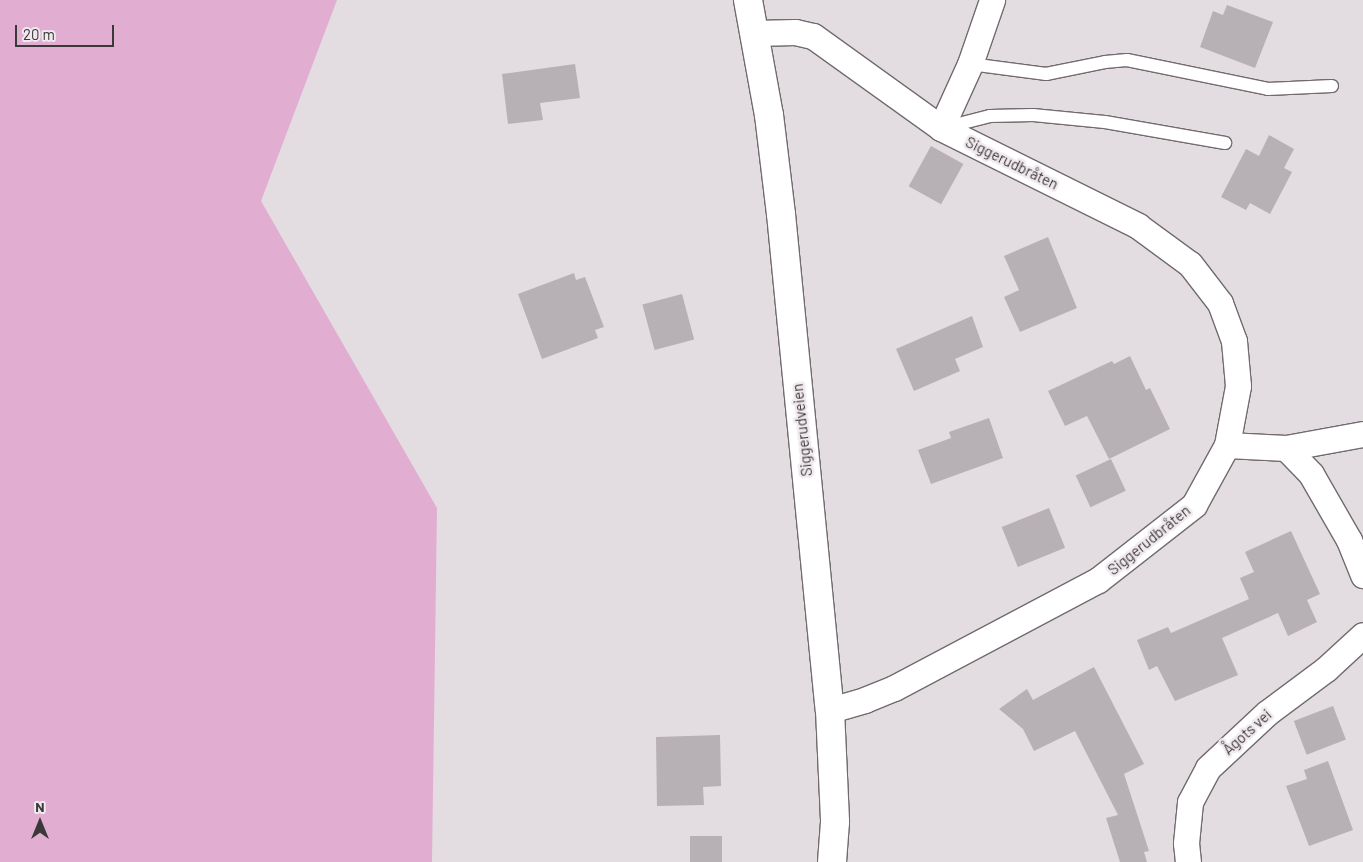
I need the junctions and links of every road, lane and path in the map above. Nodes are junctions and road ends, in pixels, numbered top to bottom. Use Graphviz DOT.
graph roads {
  1 [pos="748,0"];
  2 [pos="992,0"];
  3 [pos="755,33"];
  4 [pos="970,64"];
  5 [pos="1332,86"];
  6 [pos="941,128"];
  7 [pos="1225,143"];
  8 [pos="1363,434"];
  9 [pos="1227,445"];
  10 [pos="1286,448"];
  11 [pos="1363,575"];
  12 [pos="1363,635"];
  13 [pos="830,710"];
  14 [pos="832,862"];
  15 [pos="1188,862"];
  1 -- 3 [label="main road, Siggerudveien"];
  2 -- 4 [label="street"];
  3 -- 6 [label="street, Siggerudbråten"];
  3 -- 13 [label="main road, Siggerudveien"];
  4 -- 5 [label="lane"];
  4 -- 6 [label="street"];
  6 -- 7 [label="lane, Siggerudbråten"];
  6 -- 9 [label="street, Siggerudbråten"];
  8 -- 10 [label="street"];
  9 -- 10 [label="street"];
  9 -- 13 [label="street, Siggerudbråten"];
  10 -- 11 [label="street"];
  12 -- 15 [label="street, Ågots vei"];
  13 -- 14 [label="main road, Siggerudveien"];
}
